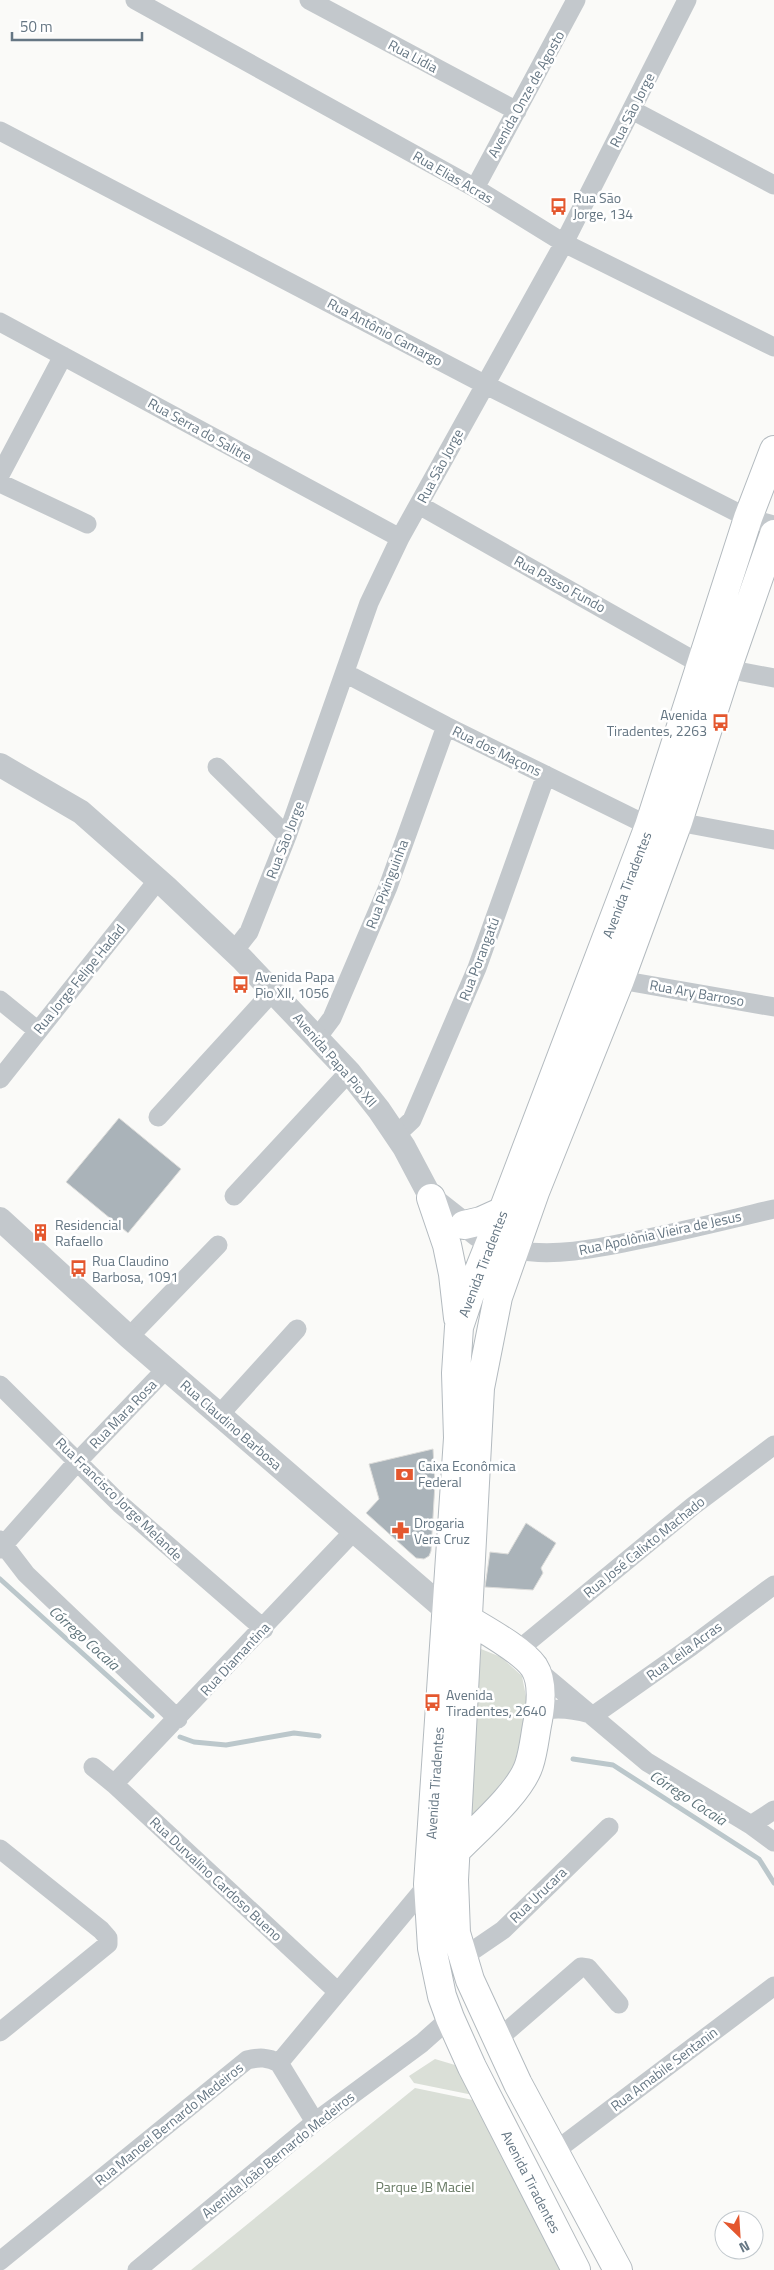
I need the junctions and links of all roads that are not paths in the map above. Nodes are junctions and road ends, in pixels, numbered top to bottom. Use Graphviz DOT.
graph roads {
  1 [pos="135,0"];
  2 [pos="309,0"];
  3 [pos="576,0"];
  4 [pos="687,0"];
  5 [pos="632,110"];
  6 [pos="518,111"];
  7 [pos="0,131"];
  8 [pos="774,185"];
  9 [pos="475,188"];
  10 [pos="564,243"];
  11 [pos="0,322"];
  12 [pos="774,347"];
  13 [pos="63,356"];
  14 [pos="484,384"];
  15 [pos="774,450"];
  16 [pos="0,475"];
  17 [pos="0,483"];
  18 [pos="419,505"];
  19 [pos="748,518"];
  20 [pos="87,524"];
  21 [pos="774,525"];
  22 [pos="774,534"];
  23 [pos="400,538"];
  24 [pos="700,664"];
  25 [pos="727,669"];
  26 [pos="346,673"];
  27 [pos="774,678"];
  28 [pos="446,726"];
  29 [pos="0,765"];
  30 [pos="217,767"];
  31 [pos="546,775"];
  32 [pos="678,822"];
  33 [pos="649,826"];
  34 [pos="287,836"];
  35 [pos="774,840"];
  36 [pos="158,880"];
  37 [pos="234,951"];
  38 [pos="620,980"];
  39 [pos="274,990"];
  40 [pos="0,1000"];
  41 [pos="774,1007"];
  42 [pos="38,1031"];
  43 [pos="317,1038"];
  44 [pos="349,1072"];
  45 [pos="0,1079"];
  46 [pos="158,1117"];
  47 [pos="396,1135"];
  48 [pos="535,1192"];
  49 [pos="234,1196"];
  50 [pos="432,1198"];
  51 [pos="774,1209"];
  52 [pos="502,1213"];
  53 [pos="0,1219"];
  54 [pos="464,1225"];
  55 [pos="218,1245"];
  56 [pos="503,1245"];
  57 [pos="459,1327"];
  58 [pos="297,1329"];
  59 [pos="129,1337"];
  60 [pos="166,1369"];
  61 [pos="0,1385"];
  62 [pos="220,1414"];
  63 [pos="774,1445"];
  64 [pos="78,1461"];
  65 [pos="353,1532"];
  66 [pos="1,1545"];
  67 [pos="774,1585"];
  68 [pos="458,1615"];
  69 [pos="264,1628"];
  70 [pos="525,1660"];
  71 [pos="540,1712"];
  72 [pos="594,1715"];
  73 [pos="178,1719"];
  74 [pos="93,1767"];
  75 [pos="114,1784"];
  76 [pos="774,1810"];
  77 [pos="751,1825"];
  78 [pos="610,1827"];
  79 [pos="774,1842"];
  80 [pos="0,1850"];
  81 [pos="455,1852"];
  82 [pos="428,1884"];
  83 [pos="462,1958"];
  84 [pos="774,1986"];
  85 [pos="338,1992"];
  86 [pos="619,2004"];
  87 [pos="454,2027"];
  88 [pos="0,2032"];
  89 [pos="497,2040"];
  90 [pos="279,2063"];
  91 [pos="315,2122"];
  92 [pos="554,2152"];
  93 [pos="0,2262"];
  94 [pos="137,2270"];
  95 [pos="576,2270"];
  96 [pos="618,2270"];
  1 -- 9 [label="street, Rua Elias Acras"];
  2 -- 6 [label="street, Rua Lidia"];
  3 -- 6 [label="street, Avenida Onze de Agosto"];
  4 -- 5 [label="street, Rua São Jorge"];
  5 -- 8 [label="street"];
  5 -- 10 [label="street, Rua São Jorge"];
  6 -- 9 [label="street, Avenida Onze de Agosto"];
  7 -- 14 [label="street, Rua Antônio Camargo"];
  9 -- 10 [label="street, Rua Elias Acras"];
  10 -- 12 [label="street, Rua Elias Acras"];
  10 -- 14 [label="street, Rua São Jorge"];
  11 -- 13 [label="street, Rua Serra do Salitre"];
  13 -- 16 [label="street"];
  13 -- 23 [label="street, Rua Serra do Salitre"];
  14 -- 18 [label="street, Rua São Jorge"];
  14 -- 19 [label="street, Rua Antônio Camargo"];
  15 -- 19 [label="main road, Avenida Tiradentes"];
  17 -- 20 [label="street"];
  18 -- 23 [label="street, Rua São Jorge"];
  18 -- 24 [label="street, Rua Passo Fundo"];
  19 -- 21 [label="street, Rua Antônio Camargo"];
  19 -- 24 [label="main road, Avenida Tiradentes"];
  22 -- 25 [label="main road, Avenida Tiradentes"];
  23 -- 26 [label="street, Rua São Jorge"];
  24 -- 33 [label="main road, Avenida Tiradentes"];
  25 -- 27 [label="street"];
  25 -- 32 [label="main road, Avenida Tiradentes"];
  26 -- 28 [label="street, Rua dos Maçons"];
  26 -- 34 [label="street, Rua São Jorge"];
  28 -- 31 [label="street, Rua dos Maçons"];
  28 -- 43 [label="street, Rua Pixinguinha"];
  29 -- 36 [label="street, Avenida Papa Pio XII"];
  30 -- 34 [label="street"];
  31 -- 33 [label="street, Rua dos Maçons"];
  31 -- 47 [label="street, Rua Porangatú"];
  32 -- 35 [label="street"];
  32 -- 38 [label="main road, Avenida Tiradentes"];
  33 -- 52 [label="main road, Avenida Tiradentes"];
  34 -- 37 [label="street, Rua São Jorge"];
  36 -- 37 [label="street, Avenida Papa Pio XII"];
  36 -- 42 [label="street, Rua Jorge Felipe Hadad"];
  37 -- 39 [label="street, Avenida Papa Pio XII"];
  38 -- 41 [label="street, Rua Ary Barroso"];
  38 -- 48 [label="main road, Avenida Tiradentes"];
  39 -- 43 [label="street, Avenida Papa Pio XII"];
  39 -- 46 [label="street"];
  40 -- 42 [label="street"];
  42 -- 45 [label="street, Rua Jorge Felipe Hadad"];
  43 -- 44 [label="street, Avenida Papa Pio XII"];
  44 -- 47 [label="street, Avenida Papa Pio XII"];
  44 -- 49 [label="street"];
  47 -- 50 [label="street, Avenida Papa Pio XII"];
  48 -- 52 [label="main road"];
  48 -- 56 [label="main road, Avenida Tiradentes"];
  50 -- 54 [label="street, Avenida Papa Pio XII"];
  50 -- 57 [label="main road"];
  51 -- 56 [label="street, Rua Apolônia Vieira de Jesus"];
  52 -- 54 [label="main road"];
  52 -- 56 [label="main road, Avenida Tiradentes"];
  53 -- 59 [label="street, Rua Claudino Barbosa"];
  54 -- 56 [label="street, Avenida Papa Pio XII"];
  55 -- 59 [label="street"];
  56 -- 57 [label="main road, Avenida Tiradentes"];
  56 -- 68 [label="main road, Avenida Tiradentes"];
  57 -- 68 [label="main road, Avenida Tiradentes"];
  58 -- 62 [label="street"];
  59 -- 60 [label="street, Rua Claudino Barbosa"];
  60 -- 62 [label="street, Rua Claudino Barbosa"];
  60 -- 64 [label="street, Rua Mara Rosa"];
  61 -- 64 [label="street, Rua Francisco Jorge Melande"];
  62 -- 65 [label="street, Rua Claudino Barbosa"];
  63 -- 70 [label="street, Rua José Calixto Machado"];
  64 -- 66 [label="street, Rua Mara Rosa"];
  64 -- 69 [label="street, Rua Francisco Jorge Melande"];
  65 -- 68 [label="street, Rua Claudino Barbosa"];
  65 -- 69 [label="street, Rua Diamantina"];
  66 -- 73 [label="street"];
  67 -- 72 [label="street, Rua Leila Acras"];
  68 -- 70 [label="main road"];
  68 -- 81 [label="main road, Avenida Tiradentes"];
  68 -- 82 [label="main road, Avenida Tiradentes"];
  69 -- 73 [label="street, Rua Diamantina"];
  70 -- 71 [label="main road"];
  70 -- 72 [label="street"];
  71 -- 72 [label="street"];
  71 -- 81 [label="main road"];
  72 -- 77 [label="street"];
  73 -- 75 [label="street, Rua Diamantina"];
  74 -- 75 [label="street, Rua Durvalino Cardoso Bueno"];
  75 -- 85 [label="street, Rua Durvalino Cardoso Bueno"];
  76 -- 77 [label="street"];
  77 -- 79 [label="street"];
  78 -- 83 [label="street, Rua Urucara"];
  80 -- 88 [label="street"];
  81 -- 83 [label="main road, Avenida Tiradentes"];
  82 -- 85 [label="street"];
  82 -- 87 [label="main road, Avenida Tiradentes"];
  83 -- 89 [label="main road, Avenida Tiradentes"];
  84 -- 92 [label="street, Rua Amabile Sentanin"];
  85 -- 90 [label="street"];
  86 -- 89 [label="street"];
  87 -- 91 [label="street, Avenida João Bernardo Medeiros"];
  87 -- 95 [label="main road, Avenida Tiradentes"];
  89 -- 92 [label="main road, Avenida Tiradentes"];
  90 -- 91 [label="street"];
  90 -- 93 [label="street, Rua Manoel Bernardo Medeiros"];
  91 -- 94 [label="street, Avenida João Bernardo Medeiros"];
  92 -- 96 [label="main road, Avenida Tiradentes"];
}
